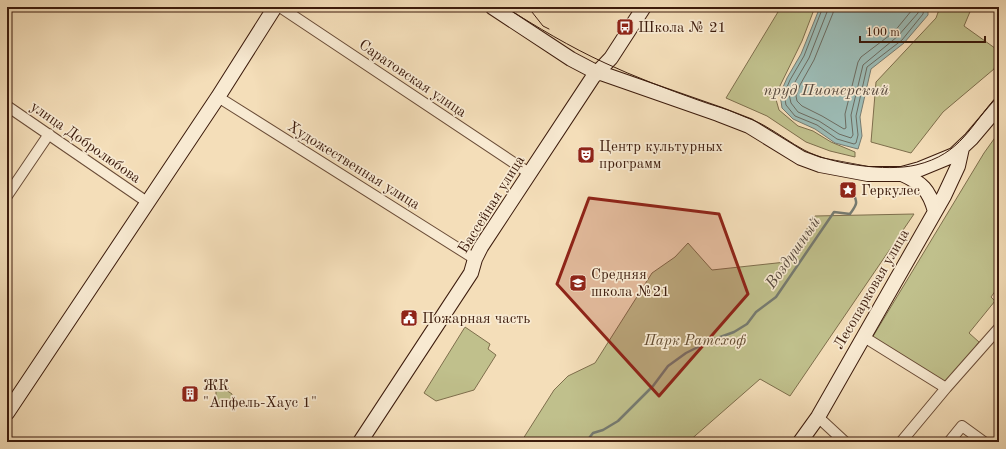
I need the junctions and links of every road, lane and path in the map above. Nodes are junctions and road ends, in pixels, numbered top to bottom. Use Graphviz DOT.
graph roads {
  1 [pos="275,7"];
  2 [pos="280,7"];
  3 [pos="492,7"];
  4 [pos="644,7"];
  5 [pos="598,72"];
  6 [pos="218,97"];
  7 [pos="7,106"];
  8 [pos="999,106"];
  9 [pos="49,134"];
  10 [pos="962,148"];
  11 [pos="529,173"];
  12 [pos="902,174"];
  13 [pos="7,196"];
  14 [pos="148,202"];
  15 [pos="935,211"];
  16 [pos="475,259"];
  17 [pos="999,328"];
  18 [pos="864,337"];
  19 [pos="946,388"];
  20 [pos="7,413"];
  21 [pos="818,417"];
  22 [pos="360,442"];
  23 [pos="800,442"];
  24 [pos="845,442"];
  25 [pos="901,442"];
  26 [pos="949,442"];
  27 [pos="984,442"];
  1 -- 6 [label="street"];
  2 -- 11 [label="street, Саратовская улица"];
  3 -- 5 [label="street"];
  4 -- 5 [label="street, Бассейная улица"];
  5 -- 11 [label="street, Бассейная улица"];
  5 -- 12 [label="street"];
  6 -- 14 [label="street"];
  6 -- 16 [label="street, Художественная улица"];
  7 -- 9 [label="street, улица Добролюбова"];
  8 -- 10 [label="street"];
  9 -- 13 [label="street"];
  9 -- 14 [label="street, улица Добролюбова"];
  10 -- 12 [label="street"];
  10 -- 15 [label="street, Лесопарковая улица"];
  11 -- 16 [label="street, Бассейная улица"];
  12 -- 15 [label="street"];
  14 -- 20 [label="street"];
  15 -- 18 [label="street, Лесопарковая улица"];
  16 -- 22 [label="street, Бассейная улица"];
  17 -- 19 [label="street"];
  18 -- 19 [label="street"];
  18 -- 21 [label="street, Лесопарковая улица"];
  19 -- 25 [label="street"];
  21 -- 23 [label="street, Лесопарковая улица"];
  21 -- 24 [label="street"];
  26 -- 27 [label="street"];
}
